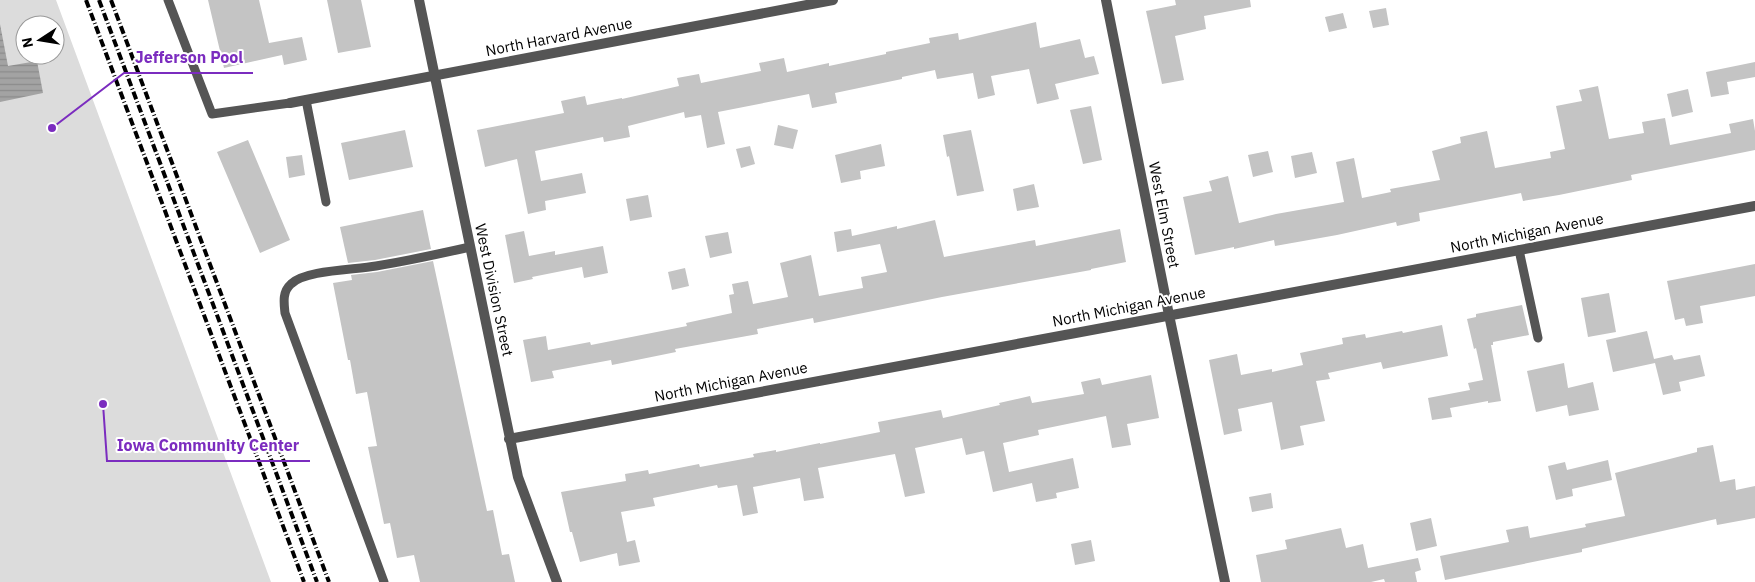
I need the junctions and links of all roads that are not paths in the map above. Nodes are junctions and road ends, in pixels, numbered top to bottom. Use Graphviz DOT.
graph roads {
  1 [pos="168,0"];
  2 [pos="419,0"];
  3 [pos="833,0"];
  4 [pos="1106,0"];
  5 [pos="435,76"];
  6 [pos="306,100"];
  7 [pos="290,103"];
  8 [pos="326,202"];
  9 [pos="1755,206"];
  10 [pos="470,247"];
  11 [pos="1519,250"];
  12 [pos="1169,315"];
  13 [pos="1538,338"];
  14 [pos="509,439"];
  15 [pos="384,582"];
  16 [pos="557,582"];
  17 [pos="1225,582"];
  1 -- 7 [label="lane"];
  2 -- 5 [label="street, West Division Street"];
  3 -- 5 [label="street, North Harvard Avenue"];
  4 -- 12 [label="street, West Elm Street"];
  5 -- 6 [label="street, North Harvard Avenue"];
  5 -- 10 [label="street, West Division Street"];
  6 -- 7 [label="street, North Harvard Avenue"];
  6 -- 8 [label="lane"];
  9 -- 11 [label="street, North Michigan Avenue"];
  10 -- 14 [label="street, West Division Street"];
  10 -- 15 [label="lane"];
  11 -- 12 [label="street, North Michigan Avenue"];
  11 -- 13 [label="lane"];
  12 -- 14 [label="street, North Michigan Avenue"];
  12 -- 17 [label="street, West Elm Street"];
  14 -- 16 [label="street, West Division Street"];
}
